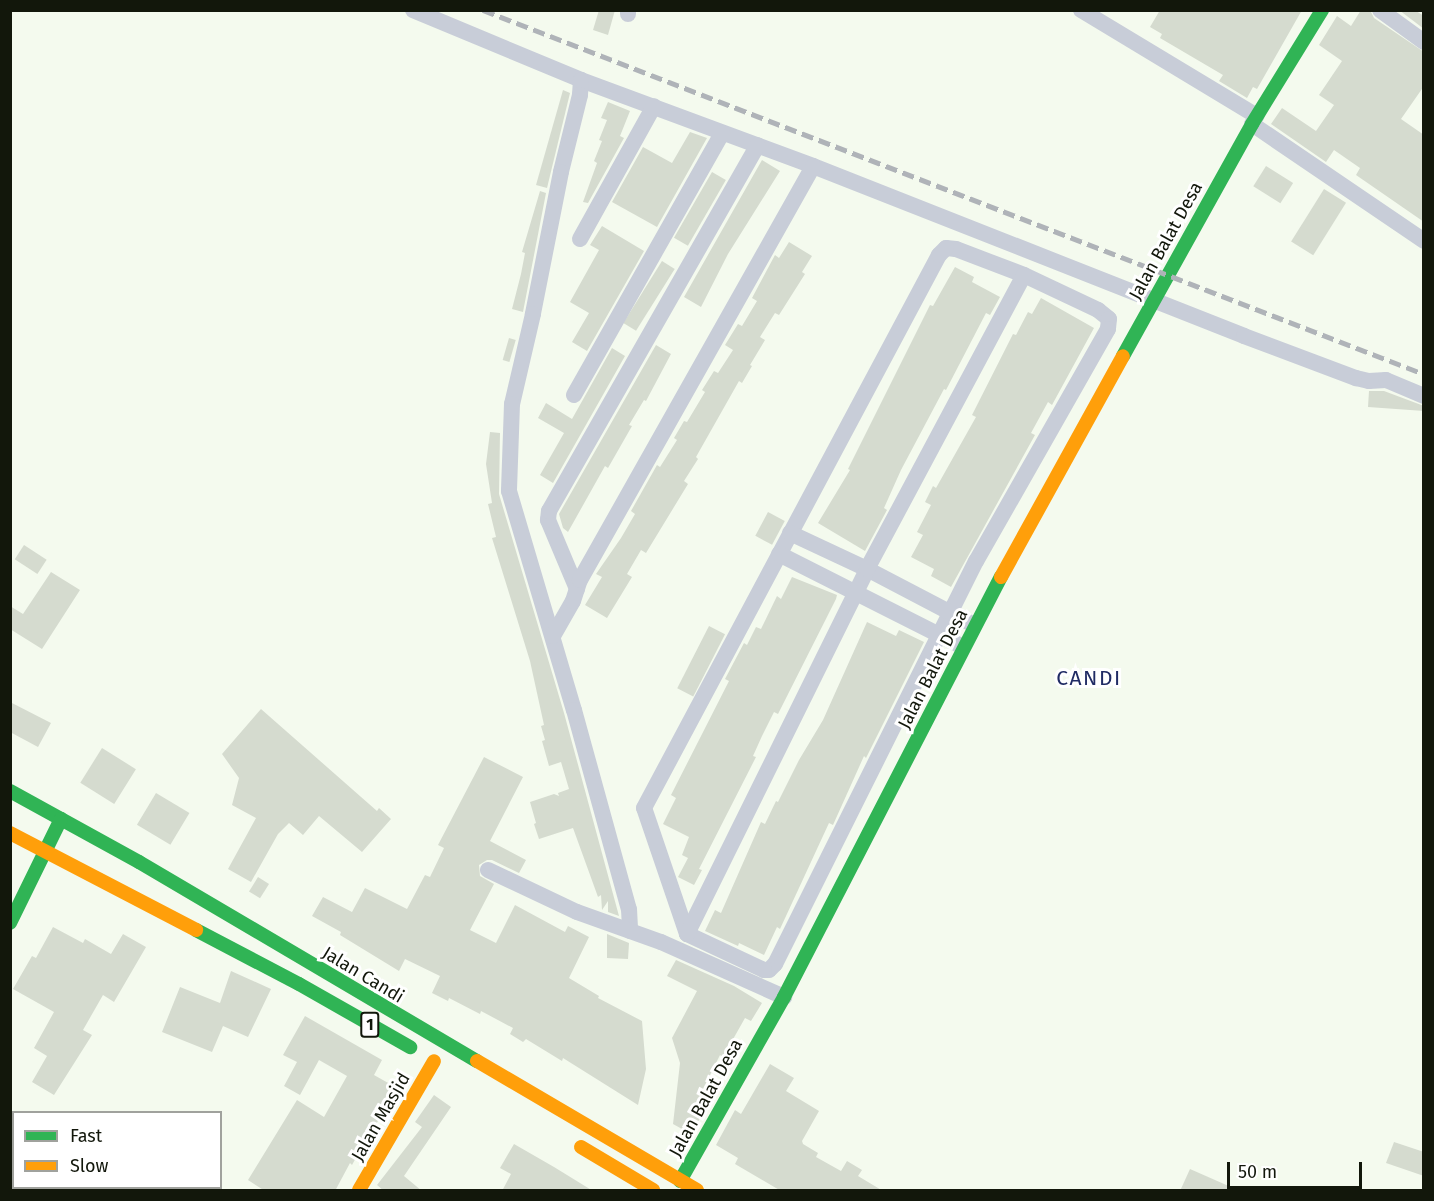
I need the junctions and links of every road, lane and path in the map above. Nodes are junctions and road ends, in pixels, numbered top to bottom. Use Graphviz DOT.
graph roads {
  1 [pos="413,10"];
  2 [pos="1081,10"];
  3 [pos="1322,10"];
  4 [pos="1380,10"];
  5 [pos="1424,42"];
  6 [pos="583,80"];
  7 [pos="654,106"];
  8 [pos="1254,120"];
  9 [pos="722,133"];
  10 [pos="758,145"];
  11 [pos="813,166"];
  12 [pos="580,239"];
  13 [pos="1424,242"];
  14 [pos="1024,275"];
  15 [pos="1154,299"];
  16 [pos="574,395"];
  17 [pos="1424,396"];
  18 [pos="789,533"];
  19 [pos="779,554"];
  20 [pos="867,569"];
  21 [pos="856,594"];
  22 [pos="575,595"];
  23 [pos="951,613"];
  24 [pos="974,625"];
  25 [pos="557,629"];
  26 [pos="940,635"];
  27 [pos="963,647"];
  28 [pos="10,790"];
  29 [pos="61,819"];
  30 [pos="10,833"];
  31 [pos="44,852"];
  32 [pos="488,870"];
  33 [pos="10,923"];
  34 [pos="633,932"];
  35 [pos="687,934"];
  36 [pos="784,997"];
  37 [pos="565,1138"];
  38 [pos="680,1181"];
  39 [pos="632,1184"];
  40 [pos="363,1189"];
  41 [pos="653,1191"];
  42 [pos="697,1191"];
  1 -- 6 [label="street"];
  2 -- 8 [label="street"];
  3 -- 8 [label="main road, Jalan Balat Desa"];
  4 -- 5 [label="street"];
  6 -- 7 [label="street"];
  6 -- 25 [label="street"];
  7 -- 9 [label="street"];
  7 -- 12 [label="street"];
  8 -- 13 [label="street"];
  8 -- 15 [label="main road, Jalan Balat Desa"];
  9 -- 10 [label="street"];
  9 -- 16 [label="street"];
  10 -- 11 [label="street"];
  10 -- 22 [label="street"];
  11 -- 15 [label="street"];
  11 -- 22 [label="street"];
  14 -- 18 [label="street"];
  14 -- 20 [label="street"];
  14 -- 23 [label="street"];
  15 -- 17 [label="street"];
  15 -- 24 [label="main road, Jalan Balat Desa"];
  18 -- 19 [label="street"];
  18 -- 20 [label="street"];
  19 -- 21 [label="street"];
  19 -- 35 [label="street"];
  20 -- 21 [label="street"];
  20 -- 23 [label="street"];
  21 -- 26 [label="street"];
  21 -- 35 [label="street"];
  22 -- 25 [label="street"];
  23 -- 24 [label="street"];
  23 -- 26 [label="street"];
  24 -- 27 [label="main road, Jalan Balat Desa"];
  25 -- 34 [label="street"];
  26 -- 27 [label="street"];
  26 -- 35 [label="street"];
  27 -- 36 [label="main road, Jalan Balat Desa"];
  28 -- 29 [label="main road, Jalan Candi / 1"];
  29 -- 31 [label="main road"];
  29 -- 38 [label="main road, Jalan Candi / 1"];
  30 -- 31 [label="main road, 1"];
  31 -- 33 [label="main road"];
  31 -- 40 [label="main road, Jalan Masjid / 1"];
  32 -- 34 [label="street"];
  34 -- 36 [label="street"];
  36 -- 38 [label="main road, Jalan Balat Desa"];
  37 -- 39 [label="main road"];
  38 -- 42 [label="main road, Jalan Candi / 1"];
  39 -- 41 [label="main road"];
}
